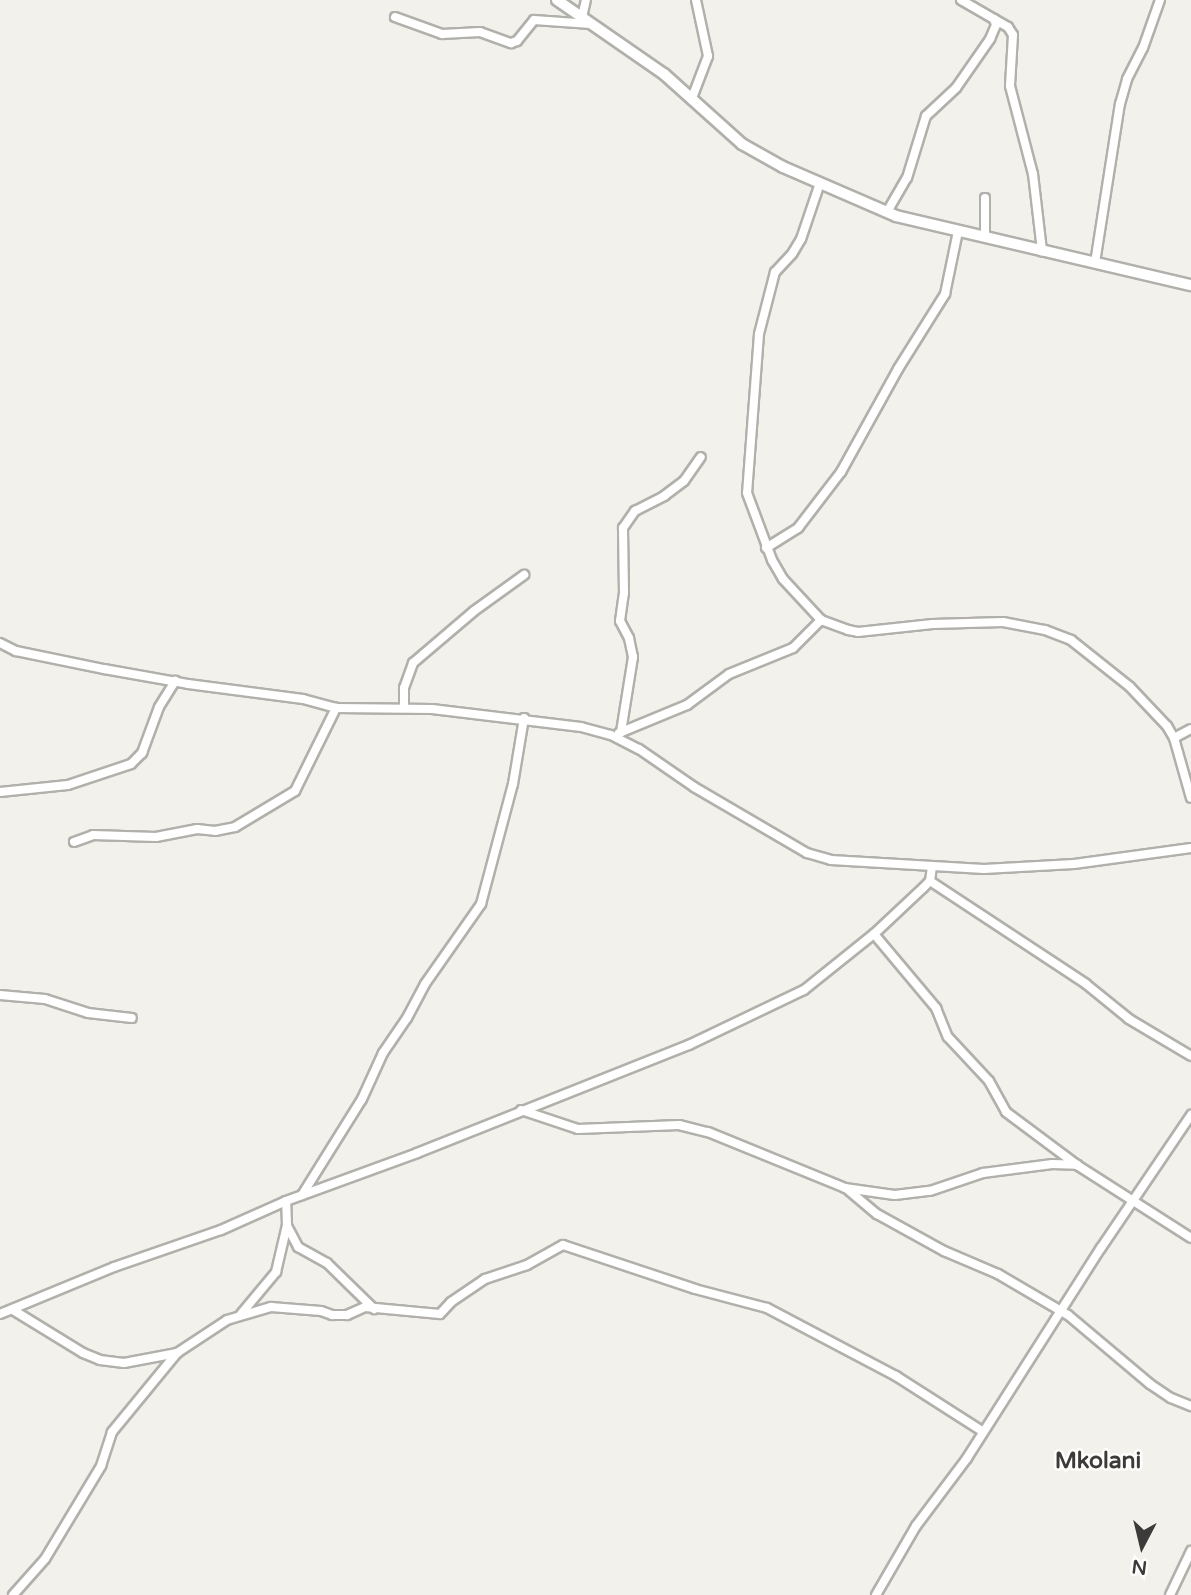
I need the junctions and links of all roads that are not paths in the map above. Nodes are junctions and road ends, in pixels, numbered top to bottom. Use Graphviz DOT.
graph roads {
  1 [pos="557,0"];
  2 [pos="586,0"];
  3 [pos="696,0"];
  4 [pos="961,0"];
  5 [pos="1160,0"];
  6 [pos="395,17"];
  7 [pos="994,19"];
  8 [pos="587,21"];
  9 [pos="692,98"];
  10 [pos="820,183"];
  11 [pos="985,198"];
  12 [pos="887,212"];
  13 [pos="958,231"];
  14 [pos="985,237"];
  15 [pos="1042,251"];
  16 [pos="1095,263"];
  17 [pos="1191,285"];
  18 [pos="701,457"];
  19 [pos="766,548"];
  20 [pos="524,575"];
  21 [pos="821,620"];
  22 [pos="0,643"];
  23 [pos="175,681"];
  24 [pos="404,707"];
  25 [pos="336,708"];
  26 [pos="524,718"];
  27 [pos="1191,729"];
  28 [pos="621,732"];
  29 [pos="611,735"];
  30 [pos="1174,738"];
  31 [pos="0,792"];
  32 [pos="1191,798"];
  33 [pos="74,842"];
  34 [pos="1191,848"];
  35 [pos="932,867"];
  36 [pos="930,881"];
  37 [pos="874,934"];
  38 [pos="0,995"];
  39 [pos="132,1018"];
  40 [pos="1191,1056"];
  41 [pos="521,1110"];
  42 [pos="1191,1115"];
  43 [pos="1077,1165"];
  44 [pos="845,1188"];
  45 [pos="302,1195"];
  46 [pos="286,1201"];
  47 [pos="1133,1203"];
  48 [pos="287,1225"];
  49 [pos="1191,1238"];
  50 [pos="374,1309"];
  51 [pos="13,1310"];
  52 [pos="1061,1311"];
  53 [pos="0,1314"];
  54 [pos="238,1316"];
  55 [pos="177,1353"];
  56 [pos="1191,1406"];
  57 [pos="982,1431"];
  58 [pos="1191,1551"];
  59 [pos="13,1595"];
  60 [pos="876,1595"];
  61 [pos="1170,1595"];
  1 -- 8 [label="main road"];
  2 -- 8 [label="street"];
  3 -- 9 [label="street"];
  4 -- 7 [label="street"];
  5 -- 16 [label="street"];
  6 -- 8 [label="street"];
  7 -- 12 [label="street"];
  7 -- 15 [label="street"];
  8 -- 9 [label="main road"];
  9 -- 10 [label="main road"];
  10 -- 12 [label="main road"];
  10 -- 19 [label="street"];
  11 -- 14 [label="street"];
  12 -- 13 [label="main road"];
  13 -- 14 [label="main road"];
  13 -- 19 [label="street"];
  14 -- 15 [label="main road"];
  15 -- 16 [label="main road"];
  16 -- 17 [label="main road"];
  18 -- 28 [label="street"];
  19 -- 21 [label="street"];
  20 -- 24 [label="street"];
  21 -- 28 [label="street"];
  21 -- 30 [label="street"];
  22 -- 23 [label="street"];
  23 -- 25 [label="street"];
  23 -- 31 [label="street"];
  24 -- 25 [label="street"];
  24 -- 26 [label="street"];
  25 -- 33 [label="street"];
  26 -- 29 [label="street"];
  26 -- 45 [label="street"];
  27 -- 30 [label="street"];
  28 -- 29 [label="street"];
  29 -- 35 [label="street"];
  30 -- 32 [label="street"];
  34 -- 35 [label="street"];
  35 -- 36 [label="street"];
  36 -- 37 [label="street"];
  36 -- 40 [label="street"];
  37 -- 41 [label="street"];
  37 -- 43 [label="street"];
  38 -- 39 [label="street"];
  41 -- 44 [label="street"];
  41 -- 45 [label="street"];
  42 -- 47 [label="street"];
  43 -- 44 [label="street"];
  43 -- 47 [label="street"];
  44 -- 52 [label="street"];
  45 -- 46 [label="street"];
  46 -- 48 [label="street"];
  46 -- 51 [label="street"];
  47 -- 49 [label="street"];
  47 -- 52 [label="street"];
  48 -- 50 [label="street"];
  48 -- 54 [label="street"];
  50 -- 54 [label="street"];
  50 -- 57 [label="street"];
  51 -- 53 [label="street"];
  51 -- 55 [label="street"];
  52 -- 56 [label="street"];
  52 -- 57 [label="street"];
  54 -- 55 [label="street"];
  55 -- 59 [label="street"];
  57 -- 60 [label="street"];
  58 -- 61 [label="street"];
}
